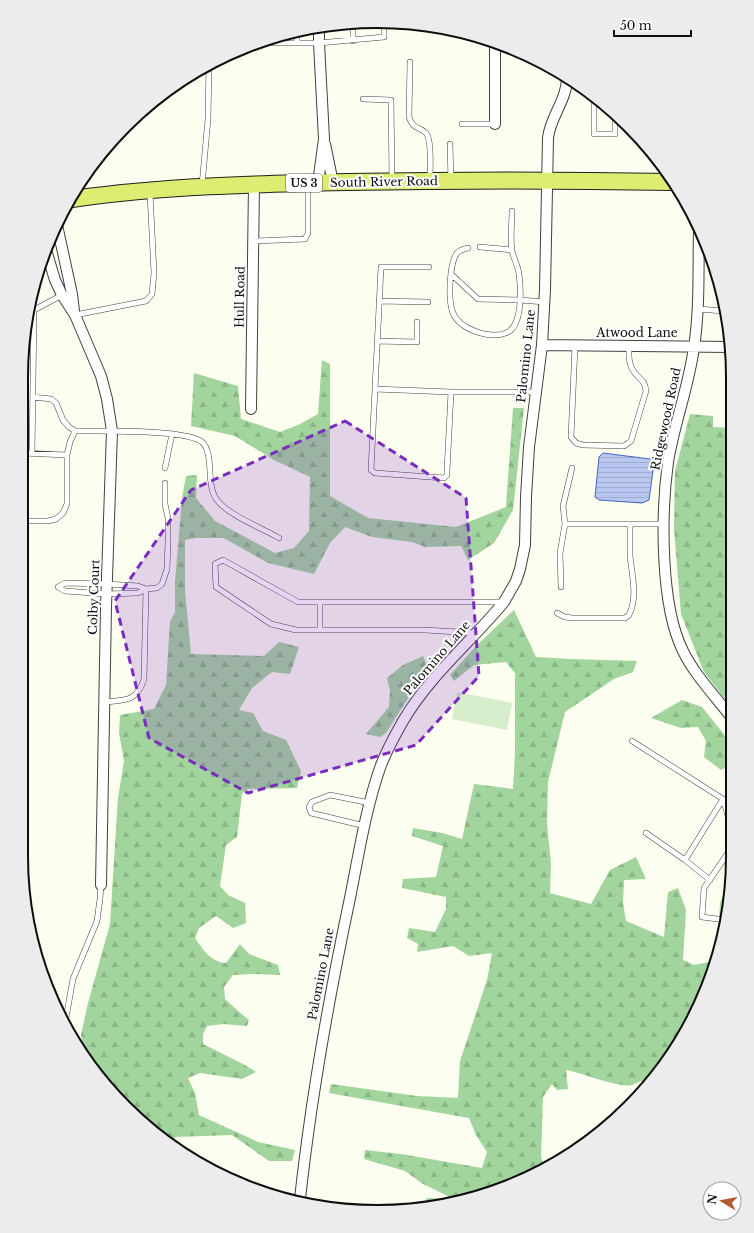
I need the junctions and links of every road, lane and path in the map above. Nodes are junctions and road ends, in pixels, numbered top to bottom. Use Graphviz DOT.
graph roads {
  1 [pos="384,28"];
  2 [pos="354,29"];
  3 [pos="319,33"];
  4 [pos="297,38"];
  5 [pos="353,41"];
  6 [pos="278,43"];
  7 [pos="297,43"];
  8 [pos="319,43"];
  9 [pos="495,49"];
  10 [pos="410,62"];
  11 [pos="209,72"];
  12 [pos="566,84"];
  13 [pos="363,99"];
  14 [pos="594,104"];
  15 [pos="615,122"];
  16 [pos="462,124"];
  17 [pos="495,124"];
  18 [pos="324,139"];
  19 [pos="450,144"];
  20 [pos="548,180"];
  21 [pos="430,181"];
  22 [pos="451,181"];
  23 [pos="392,182"];
  24 [pos="666,182"];
  25 [pos="319,183"];
  26 [pos="254,184"];
  27 [pos="202,186"];
  28 [pos="150,191"];
  29 [pos="77,198"];
  30 [pos="512,211"];
  31 [pos="59,234"];
  32 [pos="254,241"];
  33 [pos="699,243"];
  34 [pos="468,248"];
  35 [pos="480,248"];
  36 [pos="512,250"];
  37 [pos="49,260"];
  38 [pos="429,267"];
  39 [pos="452,275"];
  40 [pos="62,295"];
  41 [pos="520,300"];
  42 [pos="379,301"];
  43 [pos="428,302"];
  44 [pos="545,302"];
  45 [pos="35,308"];
  46 [pos="698,309"];
  47 [pos="719,311"];
  48 [pos="75,315"];
  49 [pos="417,322"];
  50 [pos="32,325"];
  51 [pos="377,341"];
  52 [pos="542,345"];
  53 [pos="575,346"];
  54 [pos="629,346"];
  55 [pos="694,346"];
  56 [pos="724,347"];
  57 [pos="374,389"];
  58 [pos="451,392"];
  59 [pos="537,392"];
  60 [pos="33,397"];
  61 [pos="250,409"];
  62 [pos="75,431"];
  63 [pos="112,431"];
  64 [pos="172,434"];
  65 [pos="28,454"];
  66 [pos="32,454"];
  67 [pos="67,455"];
  68 [pos="165,468"];
  69 [pos="572,468"];
  70 [pos="165,483"];
  71 [pos="28,520"];
  72 [pos="565,524"];
  73 [pos="663,524"];
  74 [pos="630,525"];
  75 [pos="279,538"];
  76 [pos="561,587"];
  77 [pos="107,589"];
  78 [pos="146,589"];
  79 [pos="320,602"];
  80 [pos="504,602"];
  81 [pos="557,613"];
  82 [pos="320,630"];
  83 [pos="475,633"];
  84 [pos="104,702"];
  85 [pos="726,710"];
  86 [pos="632,741"];
  87 [pos="724,799"];
  88 [pos="370,803"];
  89 [pos="726,807"];
  90 [pos="365,826"];
  91 [pos="646,833"];
  92 [pos="726,856"];
  93 [pos="685,860"];
  94 [pos="710,880"];
  95 [pos="101,885"];
  96 [pos="720,920"];
  97 [pos="67,1015"];
  98 [pos="300,1196"];
  1 -- 5 [label="lane"];
  2 -- 5 [label="lane"];
  3 -- 8 [label="street"];
  4 -- 7 [label="lane"];
  5 -- 8 [label="lane"];
  6 -- 7 [label="lane"];
  7 -- 8 [label="lane"];
  8 -- 18 [label="street"];
  9 -- 17 [label="street"];
  10 -- 21 [label="lane"];
  11 -- 27 [label="lane"];
  12 -- 20 [label="street, Palomino Lane"];
  13 -- 23 [label="lane"];
  14 -- 15 [label="lane"];
  16 -- 17 [label="lane"];
  18 -- 25 [label="street"];
  18 -- 25 [label="street"];
  19 -- 22 [label="lane"];
  20 -- 22 [label="main road, South River Road / US 3"];
  20 -- 24 [label="main road, South River Road / US 3"];
  20 -- 44 [label="street, Palomino Lane"];
  21 -- 22 [label="main road, South River Road / US 3"];
  21 -- 23 [label="main road, South River Road / US 3"];
  23 -- 25 [label="main road, South River Road / US 3"];
  25 -- 26 [label="main road, South River Road / US 3"];
  25 -- 32 [label="lane"];
  26 -- 27 [label="main road, South River Road / US 3"];
  26 -- 32 [label="street, Hull Road"];
  27 -- 28 [label="main road, South River Road / US 3"];
  28 -- 29 [label="main road, South River Road / US 3"];
  28 -- 48 [label="lane"];
  30 -- 36 [label="lane"];
  31 -- 48 [label="street, Colby Court"];
  32 -- 61 [label="street, Hull Road"];
  33 -- 46 [label="street, Ridgewood Road"];
  34 -- 39 [label="lane"];
  35 -- 36 [label="lane"];
  36 -- 41 [label="lane"];
  37 -- 40 [label="street, Colby Court"];
  38 -- 42 [label="lane"];
  39 -- 41 [label="lane"];
  39 -- 41 [label="lane"];
  40 -- 45 [label="lane"];
  40 -- 48 [label="street, Colby Court"];
  41 -- 44 [label="lane"];
  42 -- 43 [label="lane"];
  42 -- 51 [label="lane"];
  44 -- 52 [label="street, Palomino Lane"];
  46 -- 47 [label="lane"];
  46 -- 55 [label="street, Ridgewood Road"];
  48 -- 63 [label="street, Colby Court"];
  49 -- 51 [label="lane"];
  50 -- 60 [label="lane"];
  51 -- 57 [label="lane"];
  52 -- 53 [label="street, Atwood Lane"];
  52 -- 59 [label="street, Palomino Lane"];
  53 -- 54 [label="street, Atwood Lane"];
  53 -- 54 [label="lane"];
  54 -- 55 [label="street, Atwood Lane"];
  55 -- 56 [label="street, Atwood Lane"];
  55 -- 73 [label="street, Ridgewood Road"];
  57 -- 58 [label="lane"];
  57 -- 58 [label="lane"];
  58 -- 59 [label="lane"];
  59 -- 80 [label="street, Palomino Lane"];
  60 -- 62 [label="lane"];
  60 -- 66 [label="lane"];
  62 -- 63 [label="lane"];
  62 -- 67 [label="lane"];
  63 -- 64 [label="lane"];
  63 -- 77 [label="street, Colby Court"];
  64 -- 68 [label="lane"];
  64 -- 75 [label="lane"];
  65 -- 66 [label="lane"];
  66 -- 67 [label="lane"];
  67 -- 71 [label="lane"];
  69 -- 72 [label="lane"];
  70 -- 78 [label="lane"];
  72 -- 74 [label="lane"];
  72 -- 76 [label="lane"];
  73 -- 74 [label="lane"];
  73 -- 85 [label="street, Ridgewood Road"];
  74 -- 81 [label="lane"];
  77 -- 77 [label="lane"];
  77 -- 78 [label="lane"];
  77 -- 78 [label="lane"];
  77 -- 84 [label="street, Colby Court"];
  78 -- 84 [label="lane"];
  79 -- 80 [label="lane"];
  79 -- 82 [label="lane"];
  79 -- 82 [label="lane"];
  80 -- 83 [label="street, Palomino Lane"];
  82 -- 83 [label="lane"];
  83 -- 88 [label="street, Palomino Lane"];
  84 -- 95 [label="street, Colby Court"];
  86 -- 87 [label="lane"];
  87 -- 89 [label="lane"];
  87 -- 93 [label="lane"];
  88 -- 90 [label="street, Palomino Lane"];
  88 -- 90 [label="lane"];
  90 -- 98 [label="street, Palomino Lane"];
  91 -- 93 [label="lane"];
  92 -- 94 [label="lane"];
  93 -- 94 [label="lane"];
  94 -- 96 [label="lane"];
  95 -- 97 [label="lane"];
}
